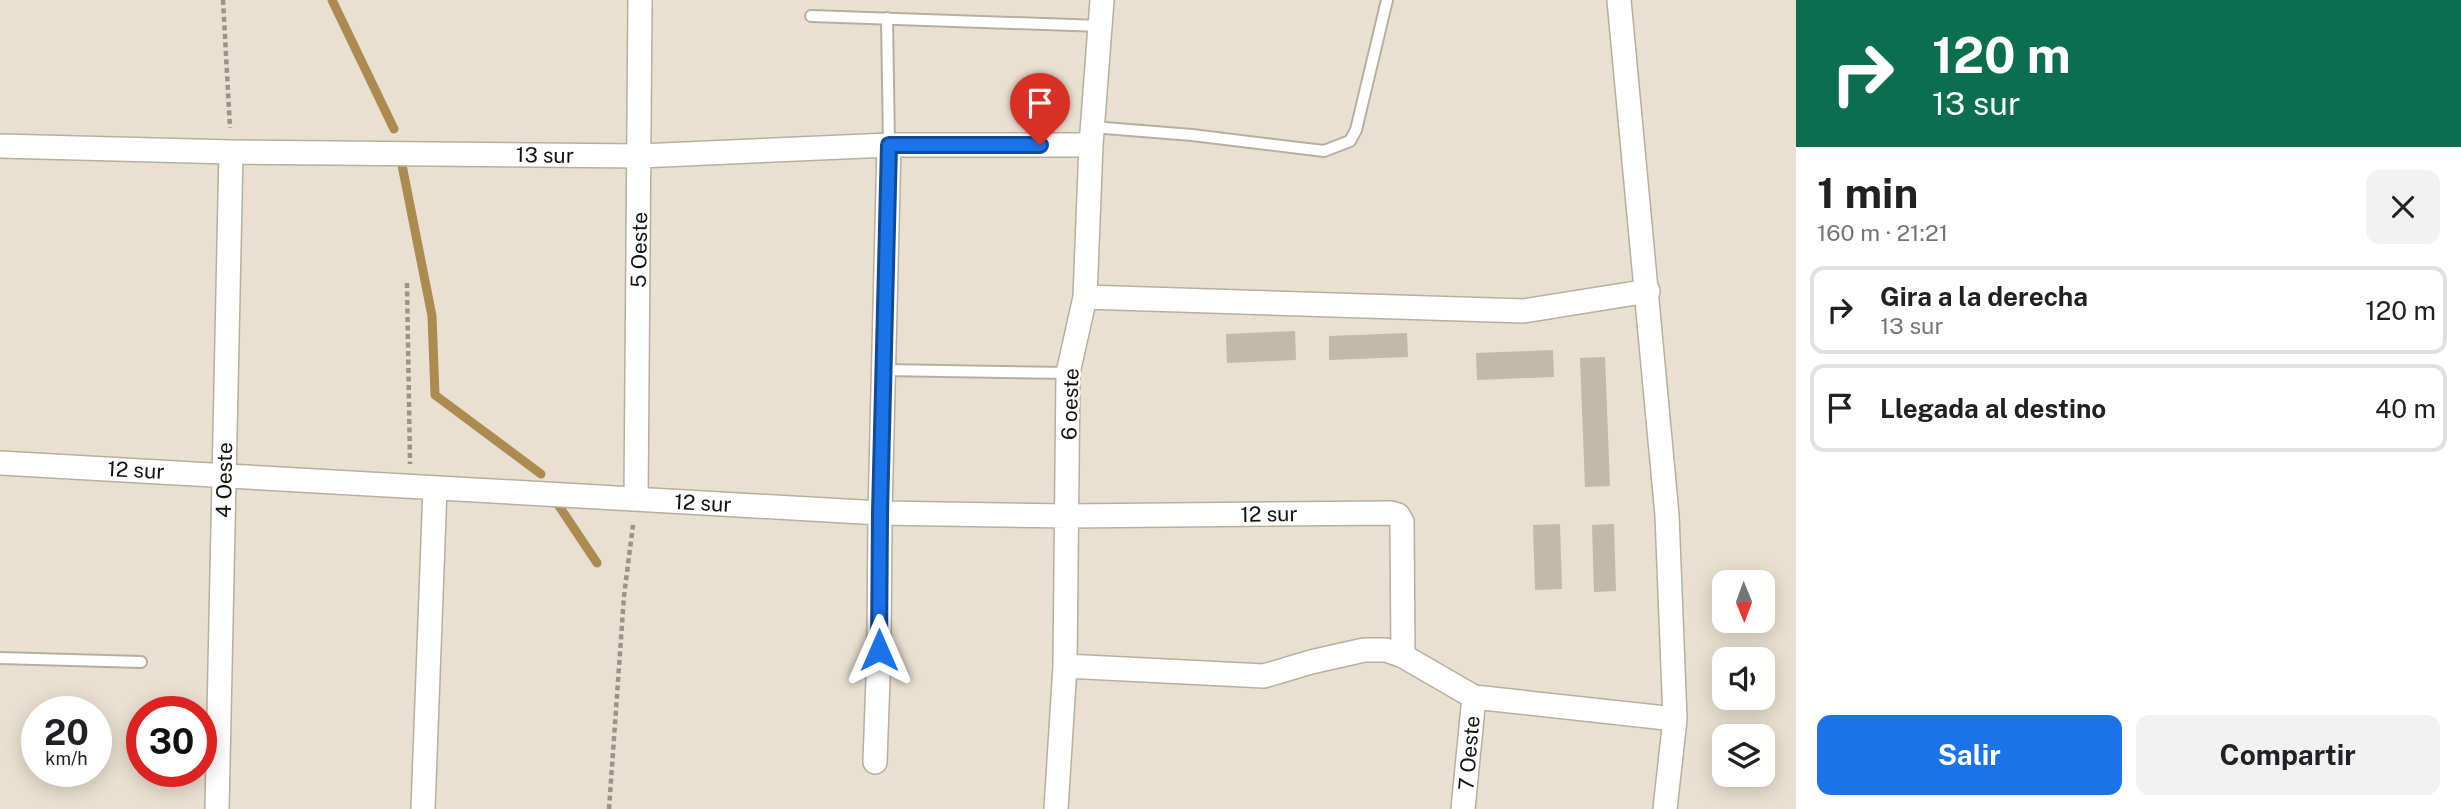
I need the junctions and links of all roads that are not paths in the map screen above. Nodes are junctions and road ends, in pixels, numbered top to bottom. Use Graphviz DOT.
graph roads {
  1 [pos="640,0"];
  2 [pos="1102,0"];
  3 [pos="1387,0"];
  4 [pos="1619,0"];
  5 [pos="811,16"];
  6 [pos="887,18"];
  7 [pos="1101,26"];
  8 [pos="1091,136"];
  9 [pos="889,145"];
  10 [pos="0,146"];
  11 [pos="231,152"];
  12 [pos="640,156"];
  13 [pos="1647,291"];
  14 [pos="1085,297"];
  15 [pos="883,370"];
  16 [pos="1068,373"];
  17 [pos="0,463"];
  18 [pos="224,475"];
  19 [pos="435,488"];
  20 [pos="636,499"];
  21 [pos="880,513"];
  22 [pos="1068,516"];
  23 [pos="1403,656"];
  24 [pos="0,657"];
  25 [pos="141,662"];
  26 [pos="1065,666"];
  27 [pos="1474,697"];
  28 [pos="1675,719"];
  29 [pos="875,762"];
  30 [pos="217,809"];
  31 [pos="423,809"];
  32 [pos="1056,809"];
  33 [pos="1463,809"];
  34 [pos="1665,809"];
  1 -- 12 [label="street, 5 Oeste"];
  2 -- 7 [label="street, 6 oeste"];
  3 -- 8 [label="lane"];
  4 -- 13 [label="street"];
  5 -- 6 [label="lane"];
  6 -- 7 [label="lane"];
  6 -- 9 [label="lane"];
  7 -- 8 [label="street, 6 oeste"];
  8 -- 9 [label="street, 13 sur"];
  8 -- 14 [label="street, 6 oeste"];
  9 -- 12 [label="street, 13 sur"];
  9 -- 15 [label="street"];
  10 -- 11 [label="street, 13 sur"];
  11 -- 12 [label="street, 13 sur"];
  11 -- 18 [label="street, 4 Oeste"];
  12 -- 20 [label="street, 5 Oeste"];
  13 -- 14 [label="street"];
  13 -- 28 [label="street"];
  14 -- 16 [label="street, 6 oeste"];
  15 -- 16 [label="lane"];
  15 -- 21 [label="street"];
  16 -- 22 [label="street, 6 oeste"];
  17 -- 18 [label="street, 12 sur"];
  18 -- 19 [label="street, 12 sur"];
  18 -- 30 [label="street, 4 Oeste"];
  19 -- 20 [label="street, 12 sur"];
  19 -- 31 [label="street"];
  20 -- 21 [label="street, 12 sur"];
  21 -- 22 [label="street, 12 sur"];
  21 -- 29 [label="street"];
  22 -- 23 [label="street, 12 sur"];
  22 -- 26 [label="street, 6 oeste"];
  23 -- 26 [label="street"];
  23 -- 27 [label="street"];
  24 -- 25 [label="lane"];
  26 -- 32 [label="street, 6 oeste"];
  27 -- 28 [label="street"];
  27 -- 33 [label="street, 7 Oeste"];
  28 -- 34 [label="street"];
}
